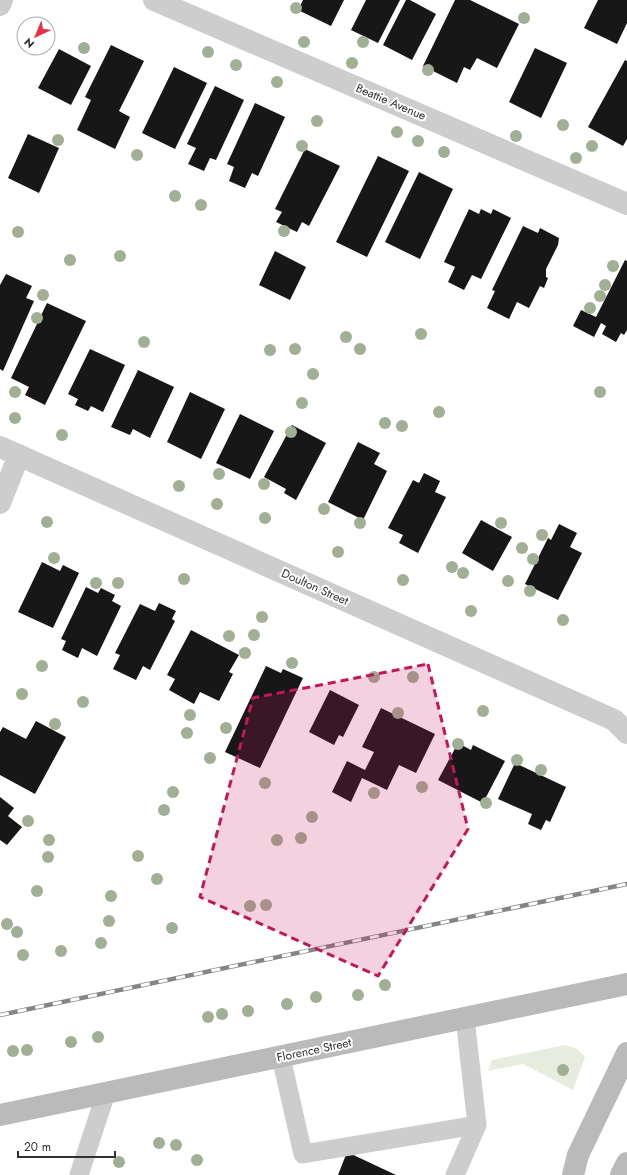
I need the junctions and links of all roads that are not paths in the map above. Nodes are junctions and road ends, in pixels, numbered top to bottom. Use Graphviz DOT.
graph roads {
  1 [pos="2,0"];
  2 [pos="154,0"];
  3 [pos="0,4"];
  4 [pos="627,204"];
  5 [pos="10,451"];
  6 [pos="0,503"];
  7 [pos="627,733"];
  8 [pos="627,984"];
  9 [pos="465,1018"];
  10 [pos="627,1053"];
  11 [pos="280,1057"];
  12 [pos="106,1093"];
  13 [pos="0,1115"];
  14 [pos="477,1124"];
  15 [pos="627,1163"];
  16 [pos="79,1175"];
  17 [pos="455,1175"];
  18 [pos="573,1175"];
  19 [pos="621,1175"];
  1 -- 3 [label="street"];
  2 -- 4 [label="street, Beattie Avenue"];
  5 -- 6 [label="street"];
  5 -- 7 [label="street, Doulton Street"];
  8 -- 9 [label="main road, Florence Street"];
  9 -- 11 [label="main road, Florence Street"];
  9 -- 14 [label="lane"];
  10 -- 18 [label="main road"];
  11 -- 12 [label="main road, Florence Street"];
  11 -- 14 [label="lane"];
  12 -- 13 [label="main road, Florence Street"];
  12 -- 16 [label="lane"];
  14 -- 17 [label="lane"];
  15 -- 19 [label="main road"];
}
